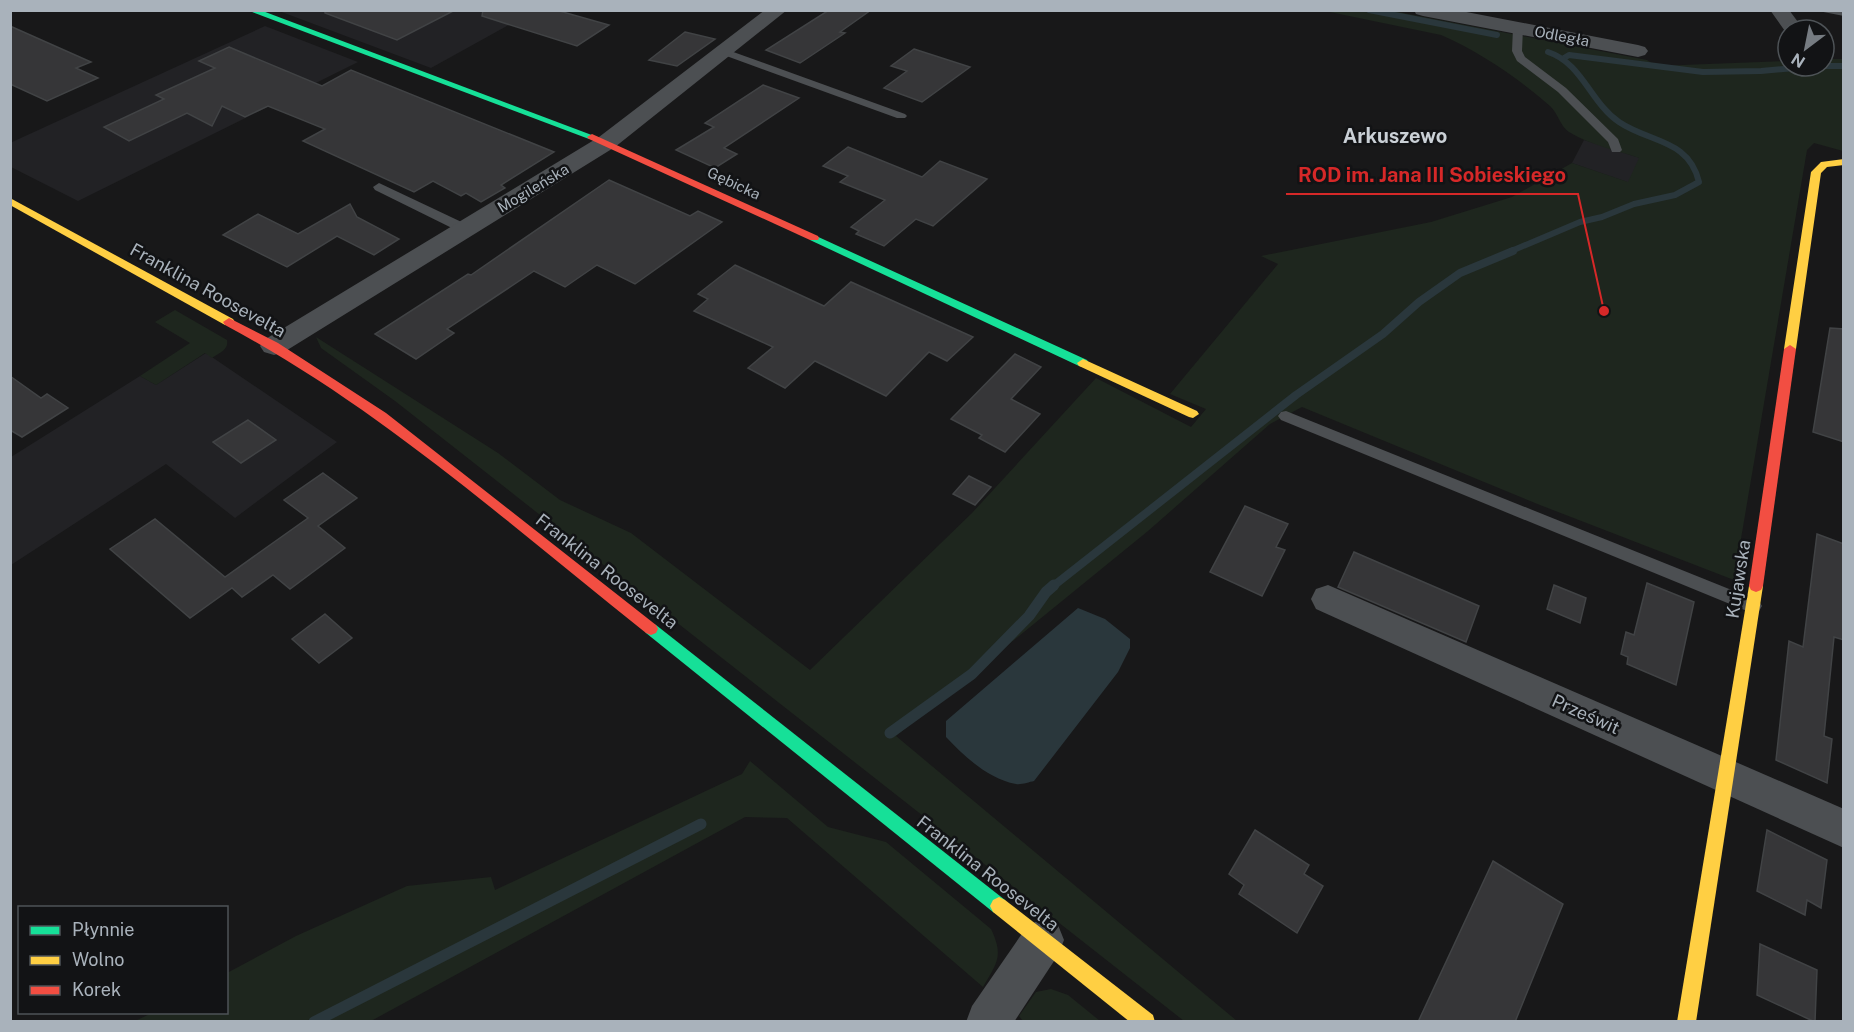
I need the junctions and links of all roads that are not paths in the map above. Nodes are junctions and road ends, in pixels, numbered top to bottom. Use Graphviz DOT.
graph roads {
  1 [pos="251,10"];
  2 [pos="778,10"];
  3 [pos="1423,10"];
  4 [pos="1818,10"];
  5 [pos="1844,13"];
  6 [pos="1484,16"];
  7 [pos="1518,28"];
  8 [pos="1638,51"];
  9 [pos="725,52"];
  10 [pos="901,116"];
  11 [pos="607,142"];
  12 [pos="1616,150"];
  13 [pos="1844,162"];
  14 [pos="379,187"];
  15 [pos="10,201"];
  16 [pos="465,229"];
  17 [pos="274,346"];
  18 [pos="1192,414"];
  19 [pos="1286,416"];
  20 [pos="1328,599"];
  21 [pos="1753,606"];
  22 [pos="1725,775"];
  23 [pos="1844,829"];
  24 [pos="1043,940"];
  25 [pos="988,1022"];
  26 [pos="1146,1022"];
  27 [pos="1686,1022"];
  1 -- 11 [label="street, Gębicka"];
  2 -- 9 [label="street, Mogileńska"];
  3 -- 6 [label="street, Odległa"];
  4 -- 5 [label="lane"];
  6 -- 7 [label="street, Odległa"];
  7 -- 8 [label="street, Odległa"];
  7 -- 12 [label="lane"];
  9 -- 10 [label="lane"];
  9 -- 11 [label="street, Mogileńska"];
  11 -- 16 [label="street, Mogileńska"];
  11 -- 18 [label="street, Gębicka"];
  13 -- 21 [label="street, Kujawska"];
  14 -- 16 [label="lane"];
  15 -- 17 [label="street, Franklina Roosevelta"];
  16 -- 17 [label="street, Mogileńska"];
  17 -- 24 [label="street, Franklina Roosevelta"];
  19 -- 21 [label="lane"];
  20 -- 22 [label="street, Prześwit"];
  21 -- 22 [label="street, Kujawska"];
  22 -- 23 [label="street, Prześwit"];
  22 -- 27 [label="street, Kujawska"];
  24 -- 25 [label="street"];
  24 -- 26 [label="street, Franklina Roosevelta"];
}
